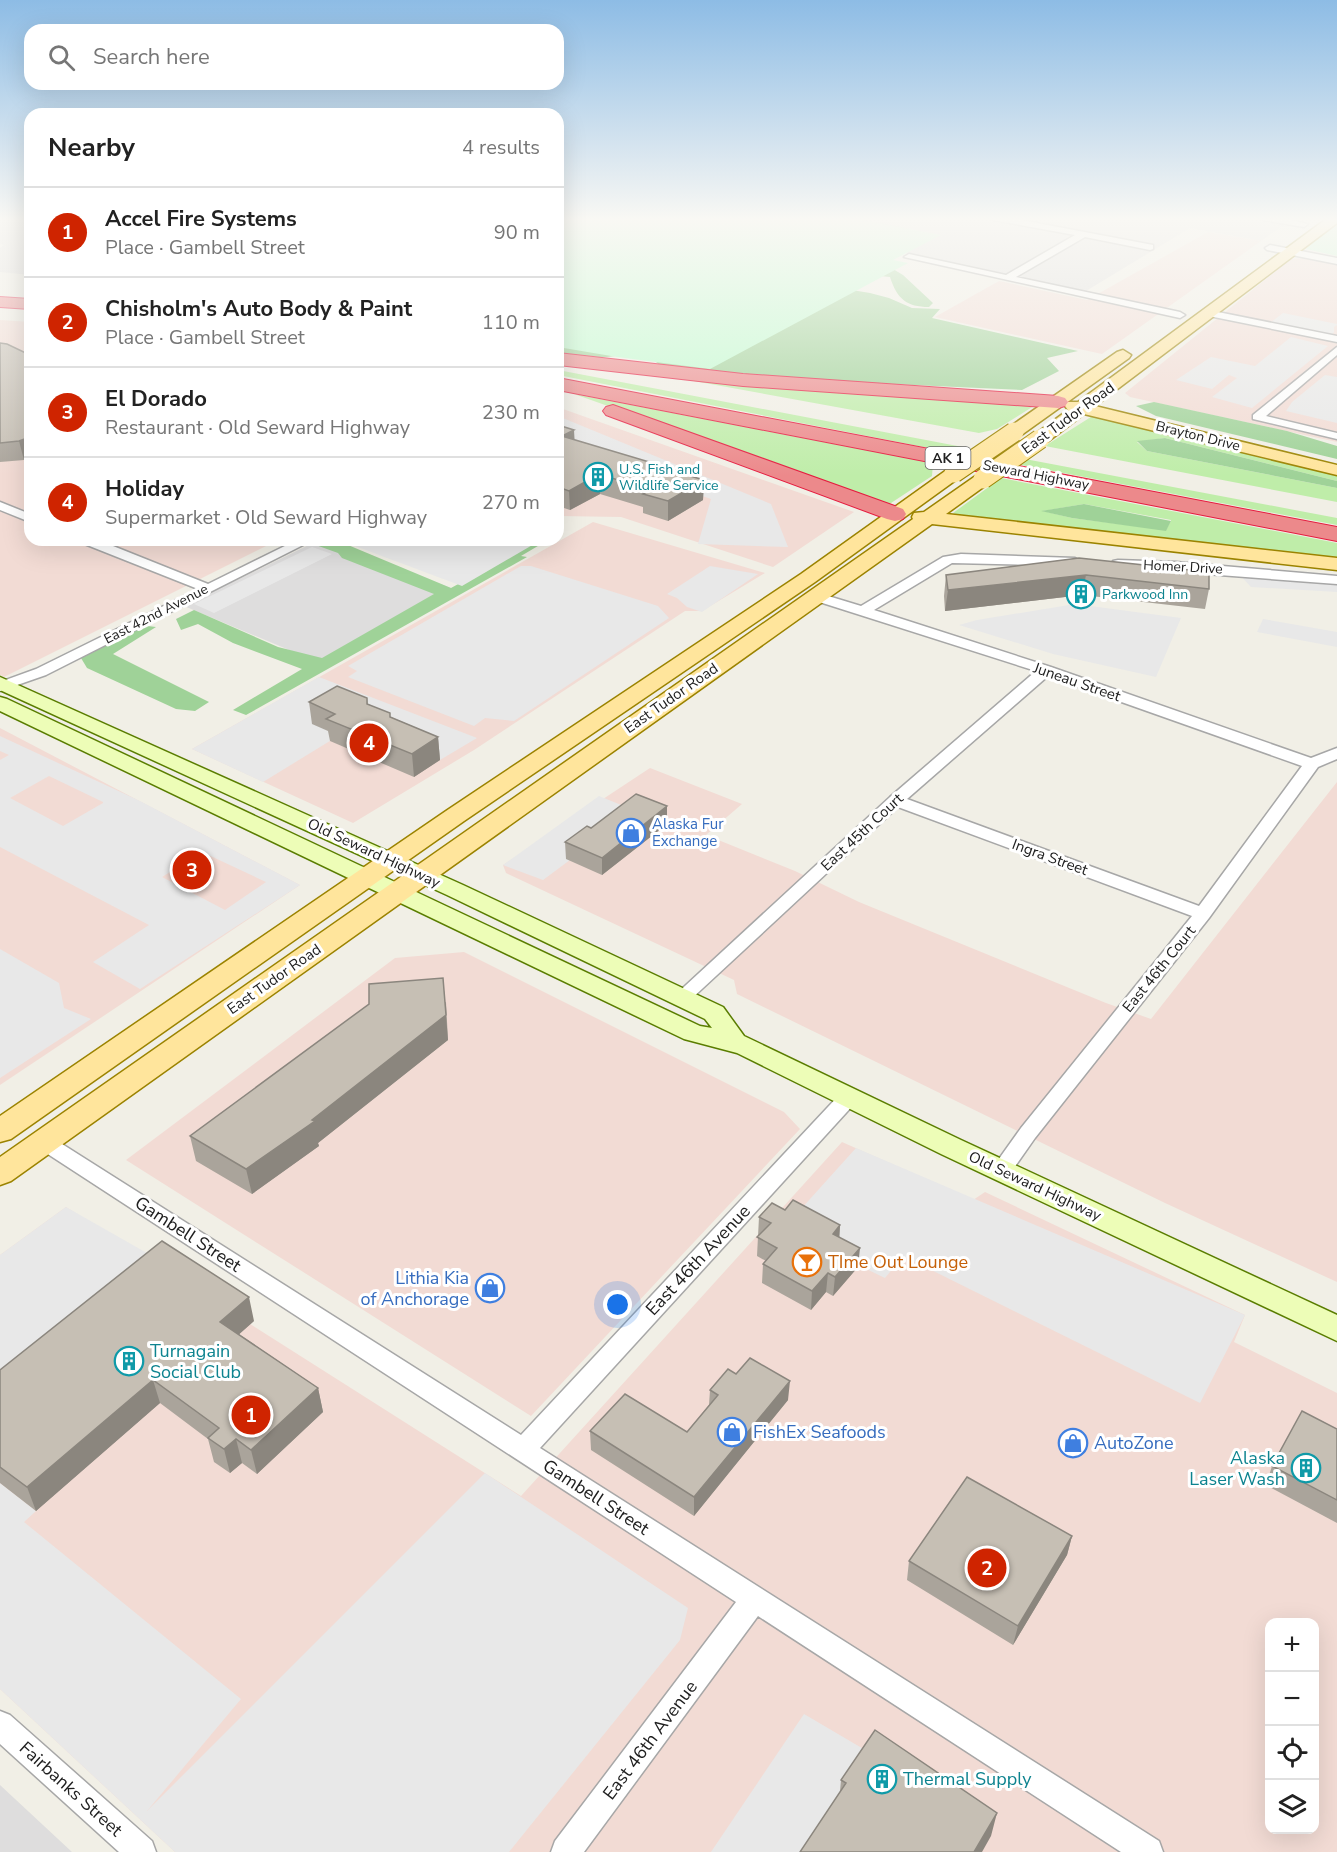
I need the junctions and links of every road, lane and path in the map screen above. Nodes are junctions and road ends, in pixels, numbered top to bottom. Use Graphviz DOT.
graph roads {
  1 [pos="1126,303"];
  2 [pos="1209,303"];
  3 [pos="1202,308"];
  4 [pos="1180,315"];
  5 [pos="1162,327"];
  6 [pos="1337,339"];
  7 [pos="1138,345"];
  8 [pos="1337,350"];
  9 [pos="564,360"];
  10 [pos="564,365"];
  11 [pos="564,385"];
  12 [pos="564,396"];
  13 [pos="748,399"];
  14 [pos="1058,402"];
  15 [pos="1083,408"];
  16 [pos="1337,436"];
  17 [pos="960,440"];
  18 [pos="1041,447"];
  19 [pos="1337,470"];
  20 [pos="0,506"];
  21 [pos="895,514"];
  22 [pos="24,516"];
  23 [pos="930,518"];
  24 [pos="1337,534"];
  25 [pos="102,546"];
  26 [pos="294,546"];
  27 [pos="1337,564"];
  28 [pos="1337,580"];
  29 [pos="207,588"];
  30 [pos="815,596"];
  31 [pos="863,611"];
  32 [pos="1046,670"];
  33 [pos="1,690"];
  34 [pos="1337,753"];
  35 [pos="1312,764"];
  36 [pos="896,800"];
  37 [pos="391,861"];
  38 [pos="421,875"];
  39 [pos="366,878"];
  40 [pos="396,892"];
  41 [pos="1203,914"];
  42 [pos="682,997"];
  43 [pos="735,1042"];
  44 [pos="849,1097"];
  45 [pos="0,1131"];
  46 [pos="44,1142"];
  47 [pos="1002,1170"];
  48 [pos="0,1173"];
  49 [pos="1337,1329"];
  50 [pos="523,1450"];
  51 [pos="754,1599"];
  52 [pos="0,1725"];
  53 [pos="141,1852"];
  54 [pos="566,1852"];
  55 [pos="1148,1852"];
  1 -- 4 [label="street"];
  2 -- 3 [label="main road, East Tudor Road"];
  3 -- 4 [label="main road, East Tudor Road"];
  3 -- 6 [label="street"];
  3 -- 15 [label="main road, East Tudor Road"];
  4 -- 5 [label="main road, East Tudor Road"];
  7 -- 14 [label="main road, East Tudor Road"];
  8 -- 16 [label="street"];
  9 -- 14 [label="highway"];
  10 -- 13 [label="highway"];
  11 -- 24 [label="highway, Seward Highway / AK 1"];
  12 -- 21 [label="highway"];
  14 -- 15 [label="main road, Brayton Drive"];
  14 -- 21 [label="main road, East Tudor Road, bridge"];
  15 -- 18 [label="main road, East Tudor Road"];
  15 -- 19 [label="main road, Brayton Drive"];
  17 -- 18 [label="highway, Seward Highway / AK 1"];
  18 -- 23 [label="main road, East Tudor Road, bridge"];
  20 -- 22 [label="street"];
  21 -- 23 [label="main road, Homer Drive"];
  21 -- 37 [label="main road, East Tudor Road"];
  23 -- 27 [label="main road, Homer Drive"];
  23 -- 30 [label="main road, East Tudor Road"];
  25 -- 29 [label="street"];
  26 -- 29 [label="street, East 42nd Avenue"];
  28 -- 31 [label="street, Homer Drive"];
  29 -- 33 [label="street, East 42nd Avenue"];
  30 -- 31 [label="street, Juneau Street"];
  30 -- 38 [label="main road, East Tudor Road"];
  31 -- 32 [label="street, Juneau Street"];
  32 -- 35 [label="street, Juneau Street"];
  32 -- 36 [label="street, East 45th Court"];
  33 -- 37 [label="main road, Old Seward Highway"];
  33 -- 39 [label="main road, Old Seward Highway"];
  34 -- 35 [label="street"];
  35 -- 41 [label="street, East 46th Court"];
  36 -- 41 [label="street, Ingra Street"];
  36 -- 42 [label="street, East 45th Court"];
  37 -- 38 [label="main road, Old Seward Highway"];
  37 -- 39 [label="main road, East Tudor Road"];
  38 -- 40 [label="main road, East Tudor Road"];
  38 -- 42 [label="main road, Old Seward Highway"];
  39 -- 40 [label="main road, Old Seward Highway"];
  39 -- 45 [label="main road, East Tudor Road"];
  40 -- 43 [label="main road, Old Seward Highway"];
  40 -- 46 [label="main road, East Tudor Road"];
  41 -- 47 [label="street, East 46th Court"];
  42 -- 43 [label="main road, Old Seward Highway"];
  43 -- 44 [label="main road, Old Seward Highway"];
  44 -- 47 [label="main road, Old Seward Highway"];
  44 -- 50 [label="street, East 46th Avenue"];
  46 -- 48 [label="main road, East Tudor Road"];
  46 -- 50 [label="street, Gambell Street"];
  47 -- 49 [label="main road, Old Seward Highway"];
  50 -- 51 [label="street, Gambell Street"];
  51 -- 54 [label="street, East 46th Avenue"];
  51 -- 55 [label="street, Gambell Street"];
  52 -- 53 [label="street, Fairbanks Street"];
}
